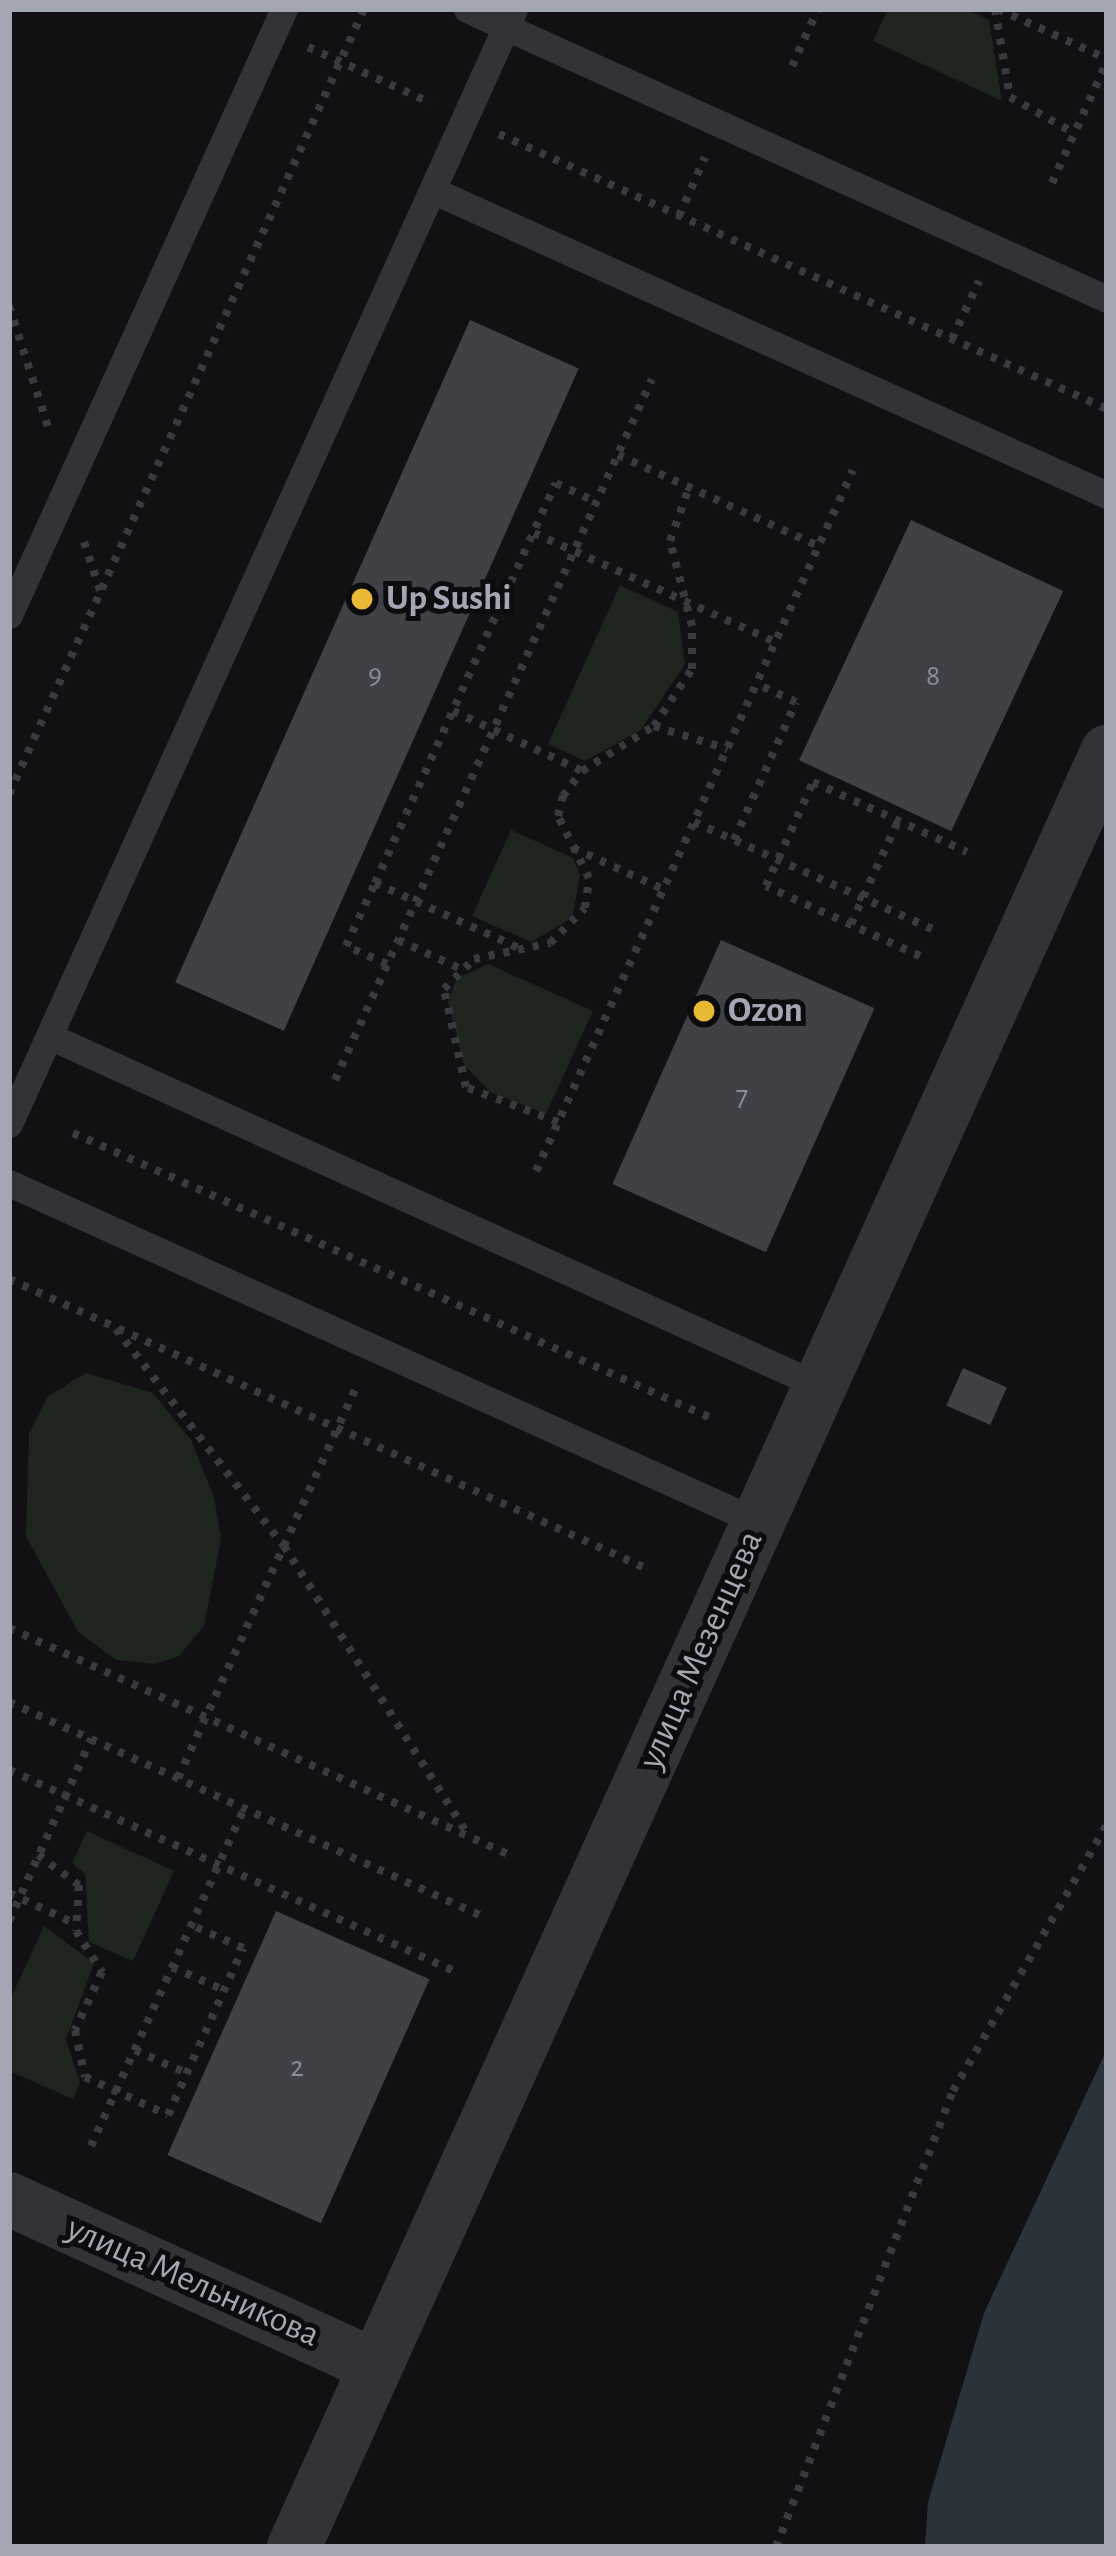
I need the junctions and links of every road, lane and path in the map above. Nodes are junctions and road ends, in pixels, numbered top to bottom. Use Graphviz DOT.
graph roads {
  1 [pos="364,9"];
  2 [pos="467,9"];
  3 [pos="818,9"];
  4 [pos="997,9"];
  5 [pos="510,18"];
  6 [pos="279,20"];
  7 [pos="1107,60"];
  8 [pos="340,62"];
  9 [pos="792,66"];
  10 [pos="464,119"];
  11 [pos="721,124"];
  12 [pos="1074,134"];
  13 [pos="1052,183"];
  14 [pos="432,190"];
  15 [pos="679,216"];
  16 [pos="994,248"];
  17 [pos="1107,299"];
  18 [pos="952,339"];
  19 [pos="652,379"];
  20 [pos="1107,409"];
  21 [pos="618,455"];
  22 [pos="853,470"];
  23 [pos="689,487"];
  24 [pos="1107,495"];
  25 [pos="596,502"];
  26 [pos="534,533"];
  27 [pos="819,546"];
  28 [pos="574,551"];
  29 [pos="681,600"];
  30 [pos="9,615"];
  31 [pos="776,642"];
  32 [pos="757,684"];
  33 [pos="453,712"];
  34 [pos="654,726"];
  35 [pos="493,730"];
  36 [pos="727,749"];
  37 [pos="1107,752"];
  38 [pos="582,771"];
  39 [pos="9,794"];
  40 [pos="898,821"];
  41 [pos="694,822"];
  42 [pos="734,840"];
  43 [pos="573,848"];
  44 [pos="967,852"];
  45 [pos="778,860"];
  46 [pos="375,883"];
  47 [pos="663,889"];
  48 [pos="863,898"];
  49 [pos="415,902"];
  50 [pos="851,924"];
  51 [pos="932,929"];
  52 [pos="398,940"];
  53 [pos="524,951"];
  54 [pos="920,956"];
  55 [pos="387,964"];
  56 [pos="461,969"];
  57 [pos="49,1036"];
  58 [pos="335,1080"];
  59 [pos="558,1122"];
  60 [pos="9,1124"];
  61 [pos="73,1133"];
  62 [pos="536,1171"];
  63 [pos="9,1183"];
  64 [pos="9,1280"];
  65 [pos="116,1328"];
  66 [pos="358,1382"];
  67 [pos="820,1386"];
  68 [pos="711,1418"];
  69 [pos="337,1428"];
  70 [pos="758,1522"];
  71 [pos="284,1546"];
  72 [pos="643,1567"];
  73 [pos="9,1628"];
  74 [pos="9,1702"];
  75 [pos="206,1718"];
  76 [pos="92,1739"];
  77 [pos="9,1770"];
  78 [pos="178,1778"];
  79 [pos="66,1796"];
  80 [pos="244,1808"];
  81 [pos="1107,1824"];
  82 [pos="469,1836"];
  83 [pos="38,1855"];
  84 [pos="512,1856"];
  85 [pos="218,1865"];
  86 [pos="9,1893"];
  87 [pos="20,1898"];
  88 [pos="484,1917"];
  89 [pos="9,1921"];
  90 [pos="76,1924"];
  91 [pos="191,1924"];
  92 [pos="172,1967"];
  93 [pos="459,1973"];
  94 [pos="224,1990"];
  95 [pos="135,2050"];
  96 [pos="186,2073"];
  97 [pos="116,2091"];
  98 [pos="91,2146"];
  99 [pos="9,2199"];
  100 [pos="376,2366"];
  101 [pos="294,2547"];
  102 [pos="776,2547"];
  1 -- 8 [label="path"];
  2 -- 5 [label="lane"];
  3 -- 9 [label="path"];
  4 -- 7 [label="path"];
  4 -- 12 [label="path"];
  5 -- 10 [label="lane"];
  5 -- 11 [label="lane"];
  6 -- 8 [label="path"];
  6 -- 30 [label="lane"];
  7 -- 12 [label="path"];
  8 -- 10 [label="path"];
  8 -- 39 [label="path"];
  10 -- 14 [label="lane"];
  10 -- 15 [label="path"];
  11 -- 15 [label="path"];
  11 -- 16 [label="lane"];
  12 -- 13 [label="path"];
  14 -- 24 [label="lane"];
  14 -- 57 [label="lane"];
  15 -- 18 [label="path"];
  16 -- 17 [label="lane"];
  16 -- 18 [label="path"];
  18 -- 20 [label="path"];
  19 -- 21 [label="path"];
  21 -- 23 [label="path"];
  21 -- 25 [label="path"];
  22 -- 27 [label="path"];
  23 -- 27 [label="path"];
  23 -- 29 [label="path"];
  25 -- 26 [label="path"];
  25 -- 28 [label="path"];
  26 -- 28 [label="path"];
  26 -- 33 [label="path"];
  27 -- 31 [label="path"];
  28 -- 29 [label="path"];
  28 -- 35 [label="path"];
  29 -- 31 [label="path"];
  29 -- 34 [label="path"];
  31 -- 32 [label="path"];
  32 -- 36 [label="path"];
  32 -- 42 [label="path"];
  33 -- 35 [label="path"];
  33 -- 46 [label="path"];
  34 -- 36 [label="path"];
  34 -- 38 [label="path"];
  35 -- 38 [label="path"];
  35 -- 49 [label="path"];
  36 -- 41 [label="path"];
  37 -- 67 [label="street, улица Мезенцева"];
  38 -- 43 [label="path"];
  40 -- 44 [label="path"];
  40 -- 45 [label="path"];
  40 -- 48 [label="path"];
  41 -- 42 [label="path"];
  41 -- 47 [label="path"];
  42 -- 45 [label="path"];
  43 -- 47 [label="path"];
  43 -- 53 [label="path"];
  45 -- 48 [label="path"];
  45 -- 50 [label="path"];
  46 -- 49 [label="path"];
  46 -- 55 [label="path"];
  47 -- 59 [label="path"];
  48 -- 50 [label="path"];
  48 -- 51 [label="path"];
  49 -- 52 [label="path"];
  49 -- 53 [label="path"];
  50 -- 54 [label="path"];
  52 -- 55 [label="path"];
  52 -- 56 [label="path"];
  53 -- 56 [label="path"];
  55 -- 58 [label="path"];
  56 -- 59 [label="path"];
  57 -- 60 [label="lane"];
  57 -- 67 [label="lane"];
  59 -- 62 [label="path"];
  61 -- 68 [label="path"];
  63 -- 70 [label="lane"];
  64 -- 65 [label="path"];
  65 -- 69 [label="path"];
  65 -- 71 [label="path"];
  66 -- 69 [label="path"];
  67 -- 70 [label="street, улица Мезенцева"];
  69 -- 71 [label="path"];
  69 -- 72 [label="path"];
  70 -- 100 [label="street, улица Мезенцева"];
  71 -- 75 [label="path"];
  71 -- 82 [label="path"];
  73 -- 75 [label="path"];
  74 -- 76 [label="path"];
  75 -- 78 [label="path"];
  75 -- 82 [label="path"];
  76 -- 78 [label="path"];
  76 -- 79 [label="path"];
  77 -- 79 [label="path"];
  78 -- 80 [label="path"];
  79 -- 83 [label="path"];
  79 -- 85 [label="path"];
  80 -- 85 [label="path"];
  80 -- 88 [label="path"];
  81 -- 102 [label="path"];
  82 -- 84 [label="path"];
  83 -- 87 [label="path"];
  83 -- 90 [label="path"];
  85 -- 91 [label="path"];
  85 -- 93 [label="path"];
  86 -- 87 [label="path"];
  87 -- 89 [label="path"];
  87 -- 90 [label="path"];
  90 -- 97 [label="path"];
  91 -- 92 [label="path"];
  91 -- 94 [label="path"];
  92 -- 94 [label="path"];
  92 -- 95 [label="path"];
  94 -- 96 [label="path"];
  95 -- 96 [label="path"];
  95 -- 97 [label="path"];
  96 -- 97 [label="path"];
  97 -- 98 [label="path"];
  99 -- 100 [label="street, улица Мельникова"];
  100 -- 101 [label="street, улица Мезенцева"];
}
